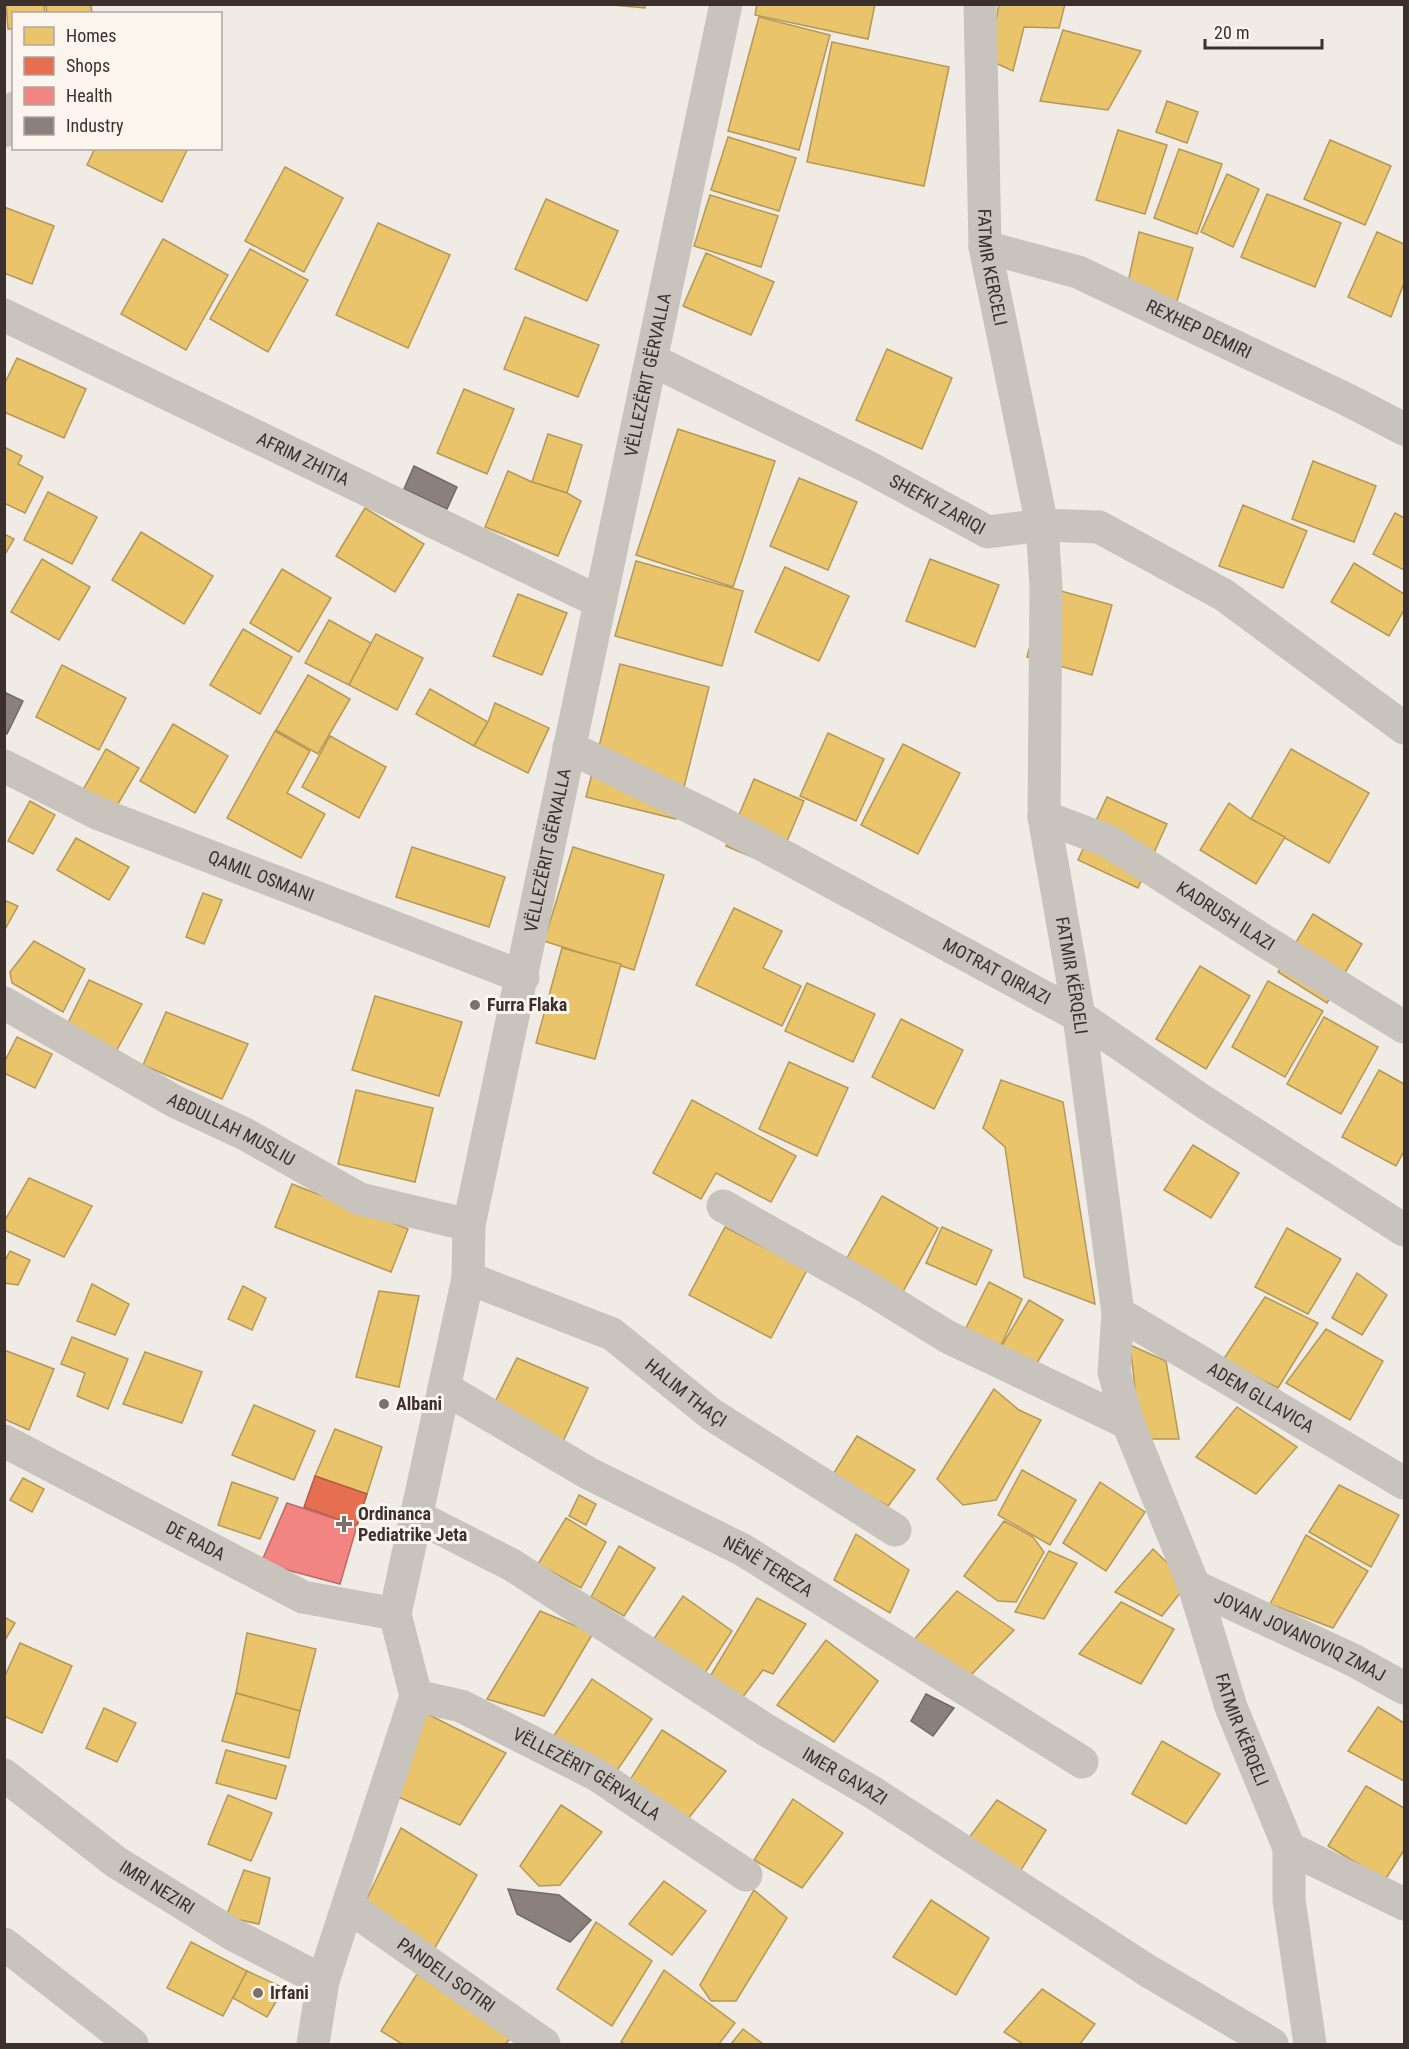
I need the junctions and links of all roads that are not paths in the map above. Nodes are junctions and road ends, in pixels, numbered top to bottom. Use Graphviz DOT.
graph roads {
  1 [pos="726,4"];
  2 [pos="980,4"];
  3 [pos="12,113"];
  4 [pos="4,131"];
  5 [pos="985,247"];
  6 [pos="4,315"];
  7 [pos="652,360"];
  8 [pos="1404,429"];
  9 [pos="1042,525"];
  10 [pos="600,602"];
  11 [pos="1404,728"];
  12 [pos="569,747"];
  13 [pos="4,766"];
  14 [pos="1044,817"];
  15 [pos="523,977"];
  16 [pos="4,1003"];
  17 [pos="1079,1016"];
  18 [pos="1404,1027"];
  19 [pos="723,1206"];
  20 [pos="470,1225"];
  21 [pos="1404,1230"];
  22 [pos="468,1278"];
  23 [pos="1118,1313"];
  24 [pos="444,1388"];
  25 [pos="1128,1423"];
  26 [pos="4,1441"];
  27 [pos="1404,1483"];
  28 [pos="416,1516"];
  29 [pos="895,1530"];
  30 [pos="1194,1586"];
  31 [pos="395,1614"];
  32 [pos="1404,1688"];
  33 [pos="416,1696"];
  34 [pos="1082,1762"];
  35 [pos="4,1775"];
  36 [pos="1289,1848"];
  37 [pos="746,1875"];
  38 [pos="1404,1904"];
  39 [pos="348,1906"];
  40 [pos="4,1944"];
  41 [pos="323,1980"];
  42 [pos="132,2044"];
  43 [pos="313,2044"];
  44 [pos="544,2044"];
  45 [pos="1272,2044"];
  46 [pos="1310,2044"];
  1 -- 7 [label="street, VËLLEZËRIT GËRVALLA"];
  2 -- 5 [label="street, FATMIR KERCELI"];
  3 -- 4 [label="street"];
  5 -- 8 [label="street, REXHEP DEMIRI"];
  5 -- 9 [label="street, FATMIR KERCELI"];
  6 -- 10 [label="street, AFRIM ZHITIA"];
  7 -- 9 [label="street, SHEFKI ZARIQI"];
  7 -- 10 [label="street, VËLLEZËRIT GËRVALLA"];
  9 -- 11 [label="street, SHEFKI ZARIQI"];
  9 -- 14 [label="street, FATMIR KËRQELI"];
  10 -- 12 [label="street, VËLLEZËRIT GËRVALLA"];
  12 -- 15 [label="street, VËLLEZËRIT GËRVALLA"];
  12 -- 17 [label="street, MOTRAT QIRIAZI"];
  13 -- 15 [label="street, QAMIL OSMANI"];
  14 -- 17 [label="street, FATMIR KËRQELI"];
  14 -- 18 [label="street, KADRUSH ILAZI"];
  15 -- 20 [label="street, VËLLEZËRIT GËRVALLA"];
  16 -- 20 [label="street, ABDULLAH MUSLIU"];
  17 -- 21 [label="street, MOTRAT QIRIAZI"];
  17 -- 23 [label="street, FATMIR KËRQELI"];
  19 -- 25 [label="street"];
  20 -- 22 [label="street, VËLLEZËRIT GËRVALLA"];
  22 -- 24 [label="street, VËLLEZËRIT GËRVALLA"];
  22 -- 29 [label="street, HALIM THAÇI"];
  23 -- 25 [label="street, FATMIR KËRQELI"];
  23 -- 27 [label="street, ADEM GLLAVICA"];
  24 -- 28 [label="street, VËLLEZËRIT GËRVALLA"];
  24 -- 34 [label="street, NËNË TEREZA"];
  25 -- 30 [label="street, FATMIR KËRQELI"];
  26 -- 31 [label="street, DE RADA"];
  28 -- 31 [label="street, VËLLEZËRIT GËRVALLA"];
  28 -- 45 [label="street, IMER GAVAZI"];
  30 -- 32 [label="street, JOVAN JOVANOVIQ ZMAJ"];
  30 -- 36 [label="street, FATMIR KËRQELI"];
  31 -- 33 [label="street, VËLLEZËRIT GËRVALLA"];
  33 -- 37 [label="street, VËLLEZËRIT GËRVALLA"];
  33 -- 39 [label="street"];
  35 -- 41 [label="street, IMRI NEZIRI"];
  36 -- 38 [label="street"];
  36 -- 46 [label="street, FATMIR KËRQELI"];
  39 -- 41 [label="street"];
  39 -- 44 [label="street, PANDELI SOTIRI"];
  40 -- 42 [label="street"];
  41 -- 43 [label="street"];
}
